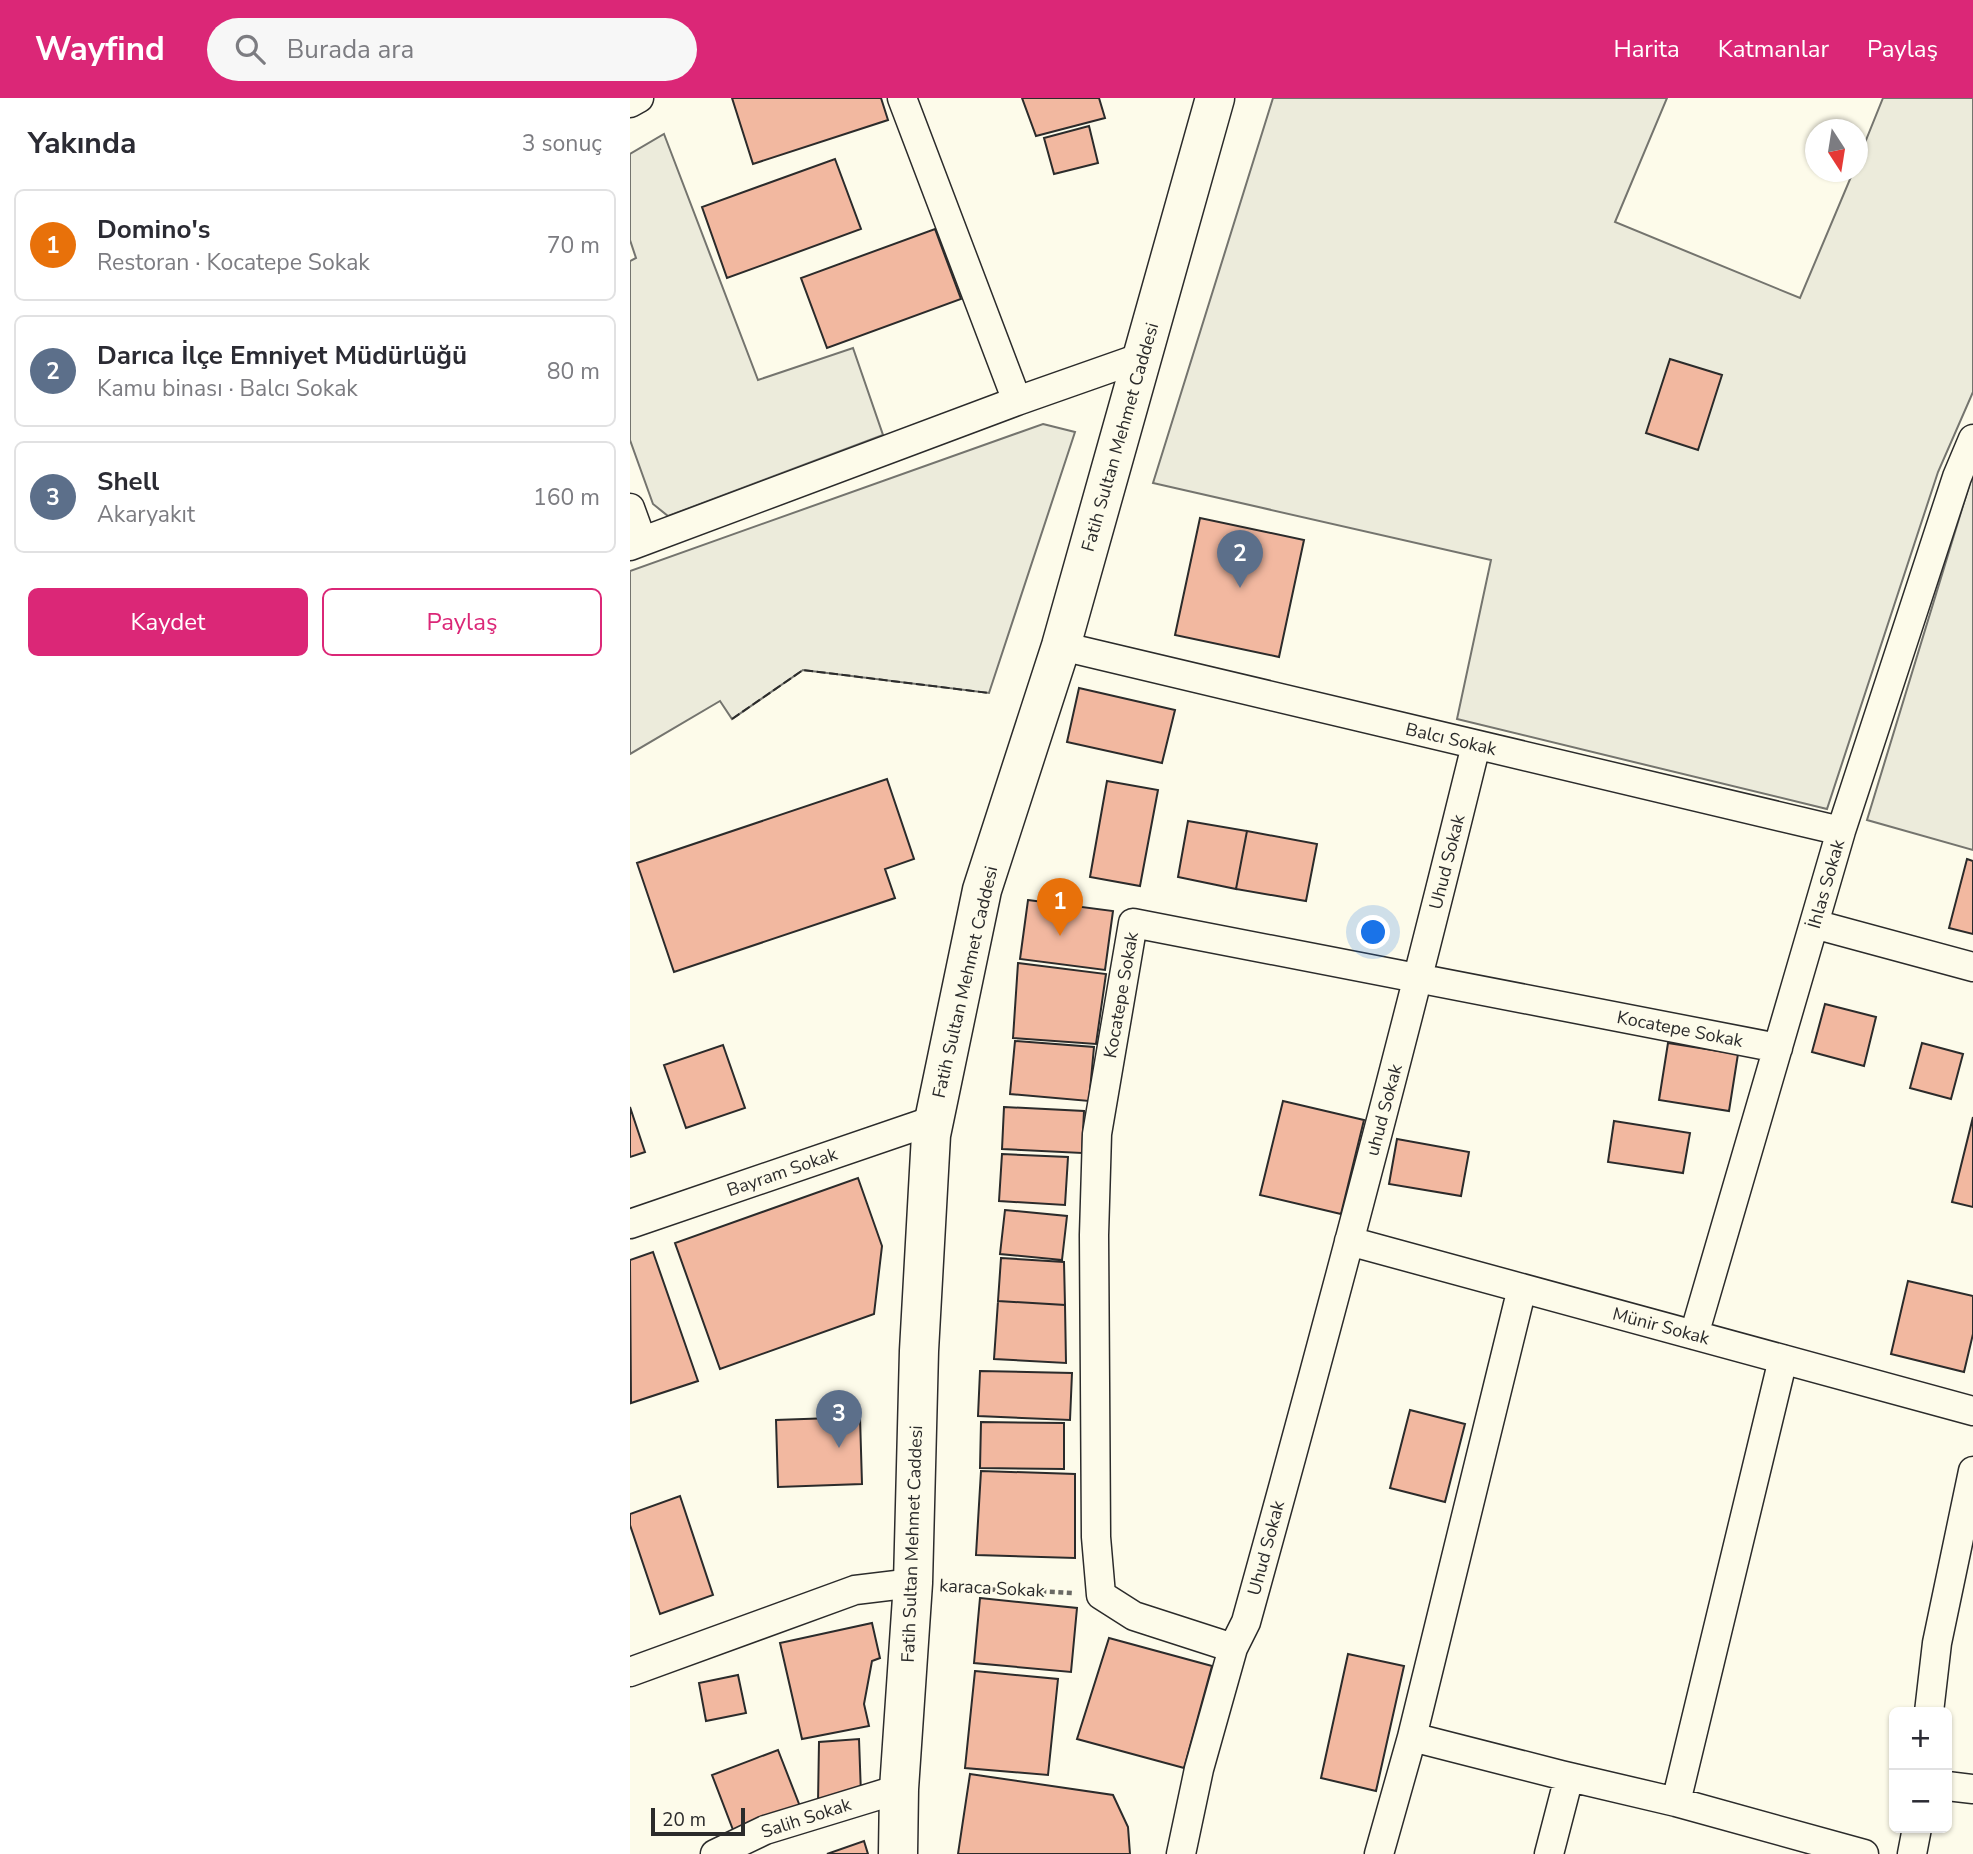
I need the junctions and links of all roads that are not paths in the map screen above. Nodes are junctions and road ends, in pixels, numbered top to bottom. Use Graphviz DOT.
graph roads {
  1 [pos="639,98"];
  2 [pos="902,98"];
  3 [pos="1215,98"];
  4 [pos="630,103"];
  5 [pos="1142,357"];
  6 [pos="1017,401"];
  7 [pos="1973,439"];
  8 [pos="630,508"];
  9 [pos="636,543"];
  10 [pos="1060,646"];
  11 [pos="1476,745"];
  12 [pos="1841,831"];
  13 [pos="1814,924"];
  14 [pos="1973,967"];
  15 [pos="1418,979"];
  16 [pos="1778,1048"];
  17 [pos="934,1121"];
  18 [pos="630,1224"];
  19 [pos="1349,1241"];
  20 [pos="1522,1288"];
  21 [pos="1695,1335"];
  22 [pos="1783,1359"];
  23 [pos="1973,1411"];
  24 [pos="1973,1471"];
  25 [pos="913,1583"];
  26 [pos="1233,1648"];
  27 [pos="631,1669"];
  28 [pos="1930,1707"];
  29 [pos="1412,1737"];
  30 [pos="1569,1777"];
  31 [pos="1952,1787"];
  32 [pos="899,1789"];
  33 [pos="1973,1789"];
  34 [pos="1676,1802"];
  35 [pos="1916,1833"];
  36 [pos="716,1854"];
  37 [pos="898,1854"];
  38 [pos="1181,1854"];
  39 [pos="1379,1854"];
  40 [pos="1549,1854"];
  41 [pos="1864,1854"];
  42 [pos="1912,1854"];
  1 -- 4 [label="street"];
  2 -- 6 [label="street"];
  3 -- 5 [label="main road, Fatih Sultan Mehmet Caddesi"];
  5 -- 6 [label="street"];
  5 -- 10 [label="main road, Fatih Sultan Mehmet Caddesi"];
  6 -- 9 [label="street"];
  7 -- 12 [label="street, İhlas Sokak"];
  8 -- 9 [label="street"];
  10 -- 11 [label="street, Balcı Sokak"];
  10 -- 17 [label="main road, Fatih Sultan Mehmet Caddesi"];
  11 -- 12 [label="street, Balcı Sokak"];
  11 -- 15 [label="street, Uhud Sokak"];
  12 -- 13 [label="street, İhlas Sokak"];
  13 -- 14 [label="street"];
  13 -- 16 [label="street, İhlas Sokak"];
  15 -- 16 [label="street, Kocatepe Sokak"];
  15 -- 19 [label="street, uhud Sokak"];
  15 -- 26 [label="street, Kocatepe Sokak"];
  16 -- 21 [label="street, İhlas Sokak"];
  17 -- 18 [label="street, Bayram Sokak"];
  17 -- 25 [label="main road, Fatih Sultan Mehmet Caddesi"];
  19 -- 20 [label="street, Münir Sokak"];
  19 -- 26 [label="street, Uhud Sokak"];
  20 -- 21 [label="street, Münir Sokak"];
  20 -- 29 [label="street"];
  21 -- 22 [label="street, Münir Sokak"];
  22 -- 23 [label="street, Münir Sokak"];
  22 -- 34 [label="street"];
  24 -- 28 [label="street"];
  25 -- 27 [label="street"];
  25 -- 32 [label="main road, Fatih Sultan Mehmet Caddesi"];
  26 -- 38 [label="street, Uhud Sokak"];
  29 -- 30 [label="street"];
  29 -- 39 [label="street"];
  30 -- 34 [label="street"];
  30 -- 40 [label="street"];
  31 -- 33 [label="street"];
  32 -- 36 [label="street, Salih Sokak"];
  32 -- 37 [label="main road, Fatih Sultan Mehmet Caddesi"];
  34 -- 41 [label="street"];
  35 -- 42 [label="street"];
}
